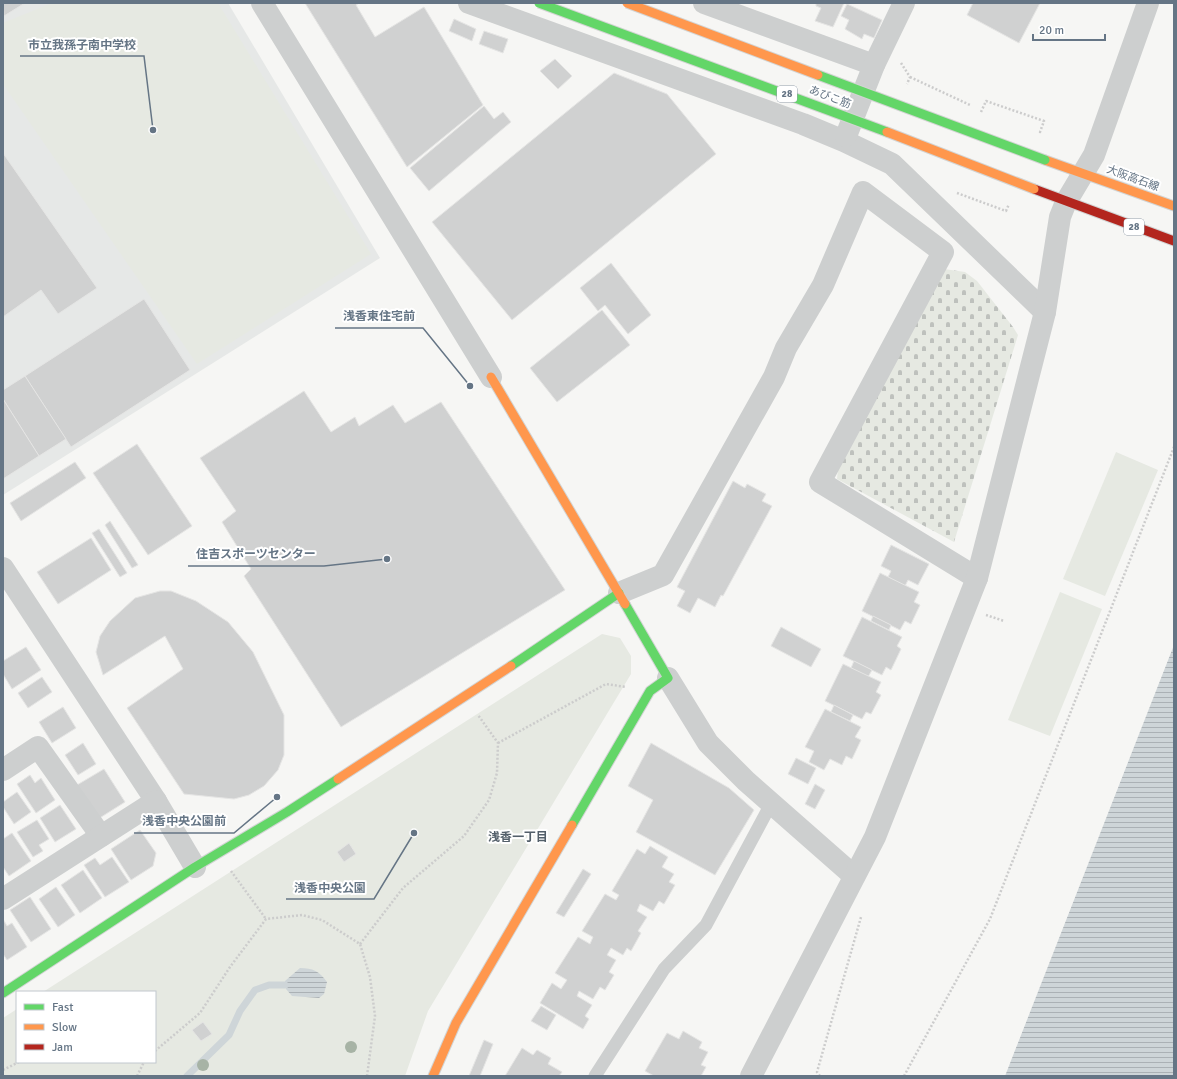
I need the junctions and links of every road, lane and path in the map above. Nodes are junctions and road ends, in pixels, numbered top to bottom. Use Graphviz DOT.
graph roads {
  1 [pos="262,3"];
  2 [pos="469,3"];
  3 [pos="539,3"];
  4 [pos="627,3"];
  5 [pos="704,3"];
  6 [pos="904,3"];
  7 [pos="1148,3"];
  8 [pos="874,65"];
  9 [pos="910,77"];
  10 [pos="984,111"];
  11 [pos="981,114"];
  12 [pos="1040,136"];
  13 [pos="844,141"];
  14 [pos="1084,174"];
  15 [pos="1066,202"];
  16 [pos="1174,206"];
  17 [pos="1174,241"];
  18 [pos="1045,312"];
  19 [pos="491,377"];
  20 [pos="1174,447"];
  21 [pos="3,568"];
  22 [pos="977,578"];
  23 [pos="619,593"];
  24 [pos="980,612"];
  25 [pos="1004,622"];
  26 [pos="668,678"];
  27 [pos="650,691"];
  28 [pos="466,696"];
  29 [pos="498,743"];
  30 [pos="3,770"];
  31 [pos="156,801"];
  32 [pos="772,802"];
  33 [pos="101,836"];
  34 [pos="218,853"];
  35 [pos="195,867"];
  36 [pos="854,876"];
  37 [pos="3,899"];
  38 [pos="861,914"];
  39 [pos="266,919"];
  40 [pos="360,944"];
  41 [pos="3,993"];
  42 [pos="156,1050"];
  43 [pos="17,1063"];
  44 [pos="144,1063"];
  45 [pos="3,1070"];
  46 [pos="137,1076"];
  47 [pos="367,1076"];
  48 [pos="433,1076"];
  49 [pos="595,1076"];
  50 [pos="751,1076"];
  51 [pos="820,1076"];
  52 [pos="904,1076"];
  1 -- 19 [label="street"];
  2 -- 13 [label="street"];
  3 -- 15 [label="street, あびこ筋 / 28, bridge"];
  4 -- 14 [label="street, あびこ筋, bridge"];
  5 -- 8 [label="street"];
  6 -- 8 [label="street"];
  7 -- 14 [label="street"];
  8 -- 13 [label="street"];
  9 -- 10 [label="path"];
  11 -- 12 [label="path"];
  13 -- 18 [label="street"];
  14 -- 15 [label="street"];
  14 -- 16 [label="street, 大阪高石線"];
  15 -- 17 [label="street, 28"];
  15 -- 18 [label="street"];
  18 -- 22 [label="street"];
  19 -- 23 [label="street"];
  20 -- 52 [label="path"];
  21 -- 31 [label="street"];
  22 -- 23 [label="street"];
  22 -- 36 [label="street"];
  23 -- 26 [label="street"];
  23 -- 28 [label="street"];
  24 -- 25 [label="path"];
  26 -- 27 [label="street"];
  26 -- 32 [label="street"];
  27 -- 29 [label="path"];
  27 -- 48 [label="street"];
  28 -- 29 [label="path"];
  28 -- 34 [label="street"];
  29 -- 40 [label="path"];
  30 -- 33 [label="street"];
  31 -- 33 [label="street"];
  31 -- 35 [label="street"];
  32 -- 36 [label="street"];
  32 -- 49 [label="lane"];
  33 -- 37 [label="street"];
  34 -- 35 [label="street"];
  34 -- 39 [label="path"];
  35 -- 41 [label="street"];
  36 -- 50 [label="street"];
  38 -- 51 [label="path"];
  39 -- 40 [label="path"];
  39 -- 42 [label="path"];
  40 -- 47 [label="path"];
  43 -- 45 [label="path"];
  44 -- 46 [label="path"];
}
